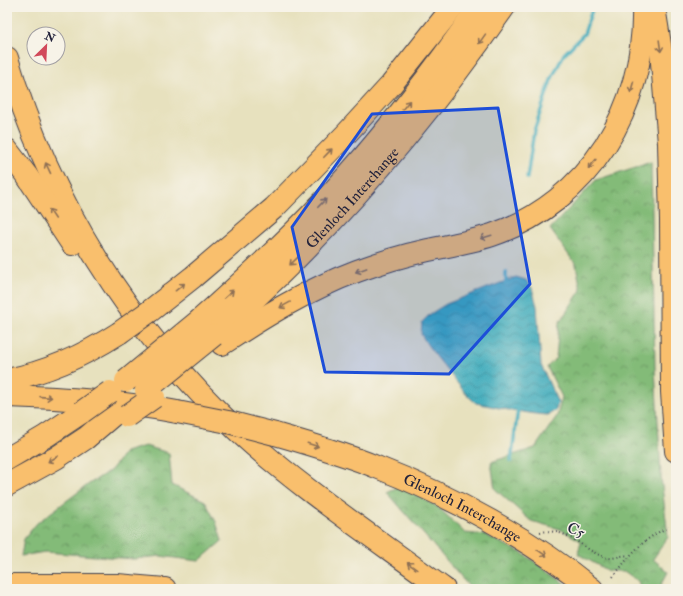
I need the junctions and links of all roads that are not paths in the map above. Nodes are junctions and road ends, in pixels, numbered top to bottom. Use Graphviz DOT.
graph roads {
  1 [pos="453,7"];
  2 [pos="479,7"];
  3 [pos="504,7"];
  4 [pos="643,7"];
  5 [pos="654,7"];
  6 [pos="7,58"];
  7 [pos="7,150"];
  8 [pos="676,257"];
  9 [pos="671,293"];
  10 [pos="212,333"];
  11 [pos="115,336"];
  12 [pos="7,368"];
  13 [pos="7,380"];
  14 [pos="138,392"];
  15 [pos="7,396"];
  16 [pos="676,451"];
  17 [pos="7,459"];
  18 [pos="294,478"];
  19 [pos="7,485"];
  20 [pos="7,585"];
  21 [pos="165,589"];
  22 [pos="444,589"];
  23 [pos="592,589"];
  11 -- 1 [label="highway, one-way, bridge"];
  10 -- 2 [label="highway, Glenloch Interchange, one-way"];
  3 -- 10 [label="highway, Glenloch Interchange, one-way"];
  4 -- 10 [label="highway, one-way"];
  5 -- 9 [label="highway, one-way"];
  18 -- 6 [label="highway, one-way"];
  18 -- 7 [label="highway, one-way"];
  8 -- 9 [label="highway"];
  9 -- 16 [label="highway"];
  10 -- 14 [label="highway, Glenloch Interchange, bridge"];
  11 -- 12 [label="highway"];
  11 -- 13 [label="highway"];
  14 -- 17 [label="highway, Glenloch Interchange, bridge"];
  14 -- 19 [label="highway, one-way, bridge"];
  15 -- 23 [label="highway, Glenloch Interchange, one-way, bridge"];
  22 -- 18 [label="highway, one-way"];
  20 -- 21 [label="highway"];
}
